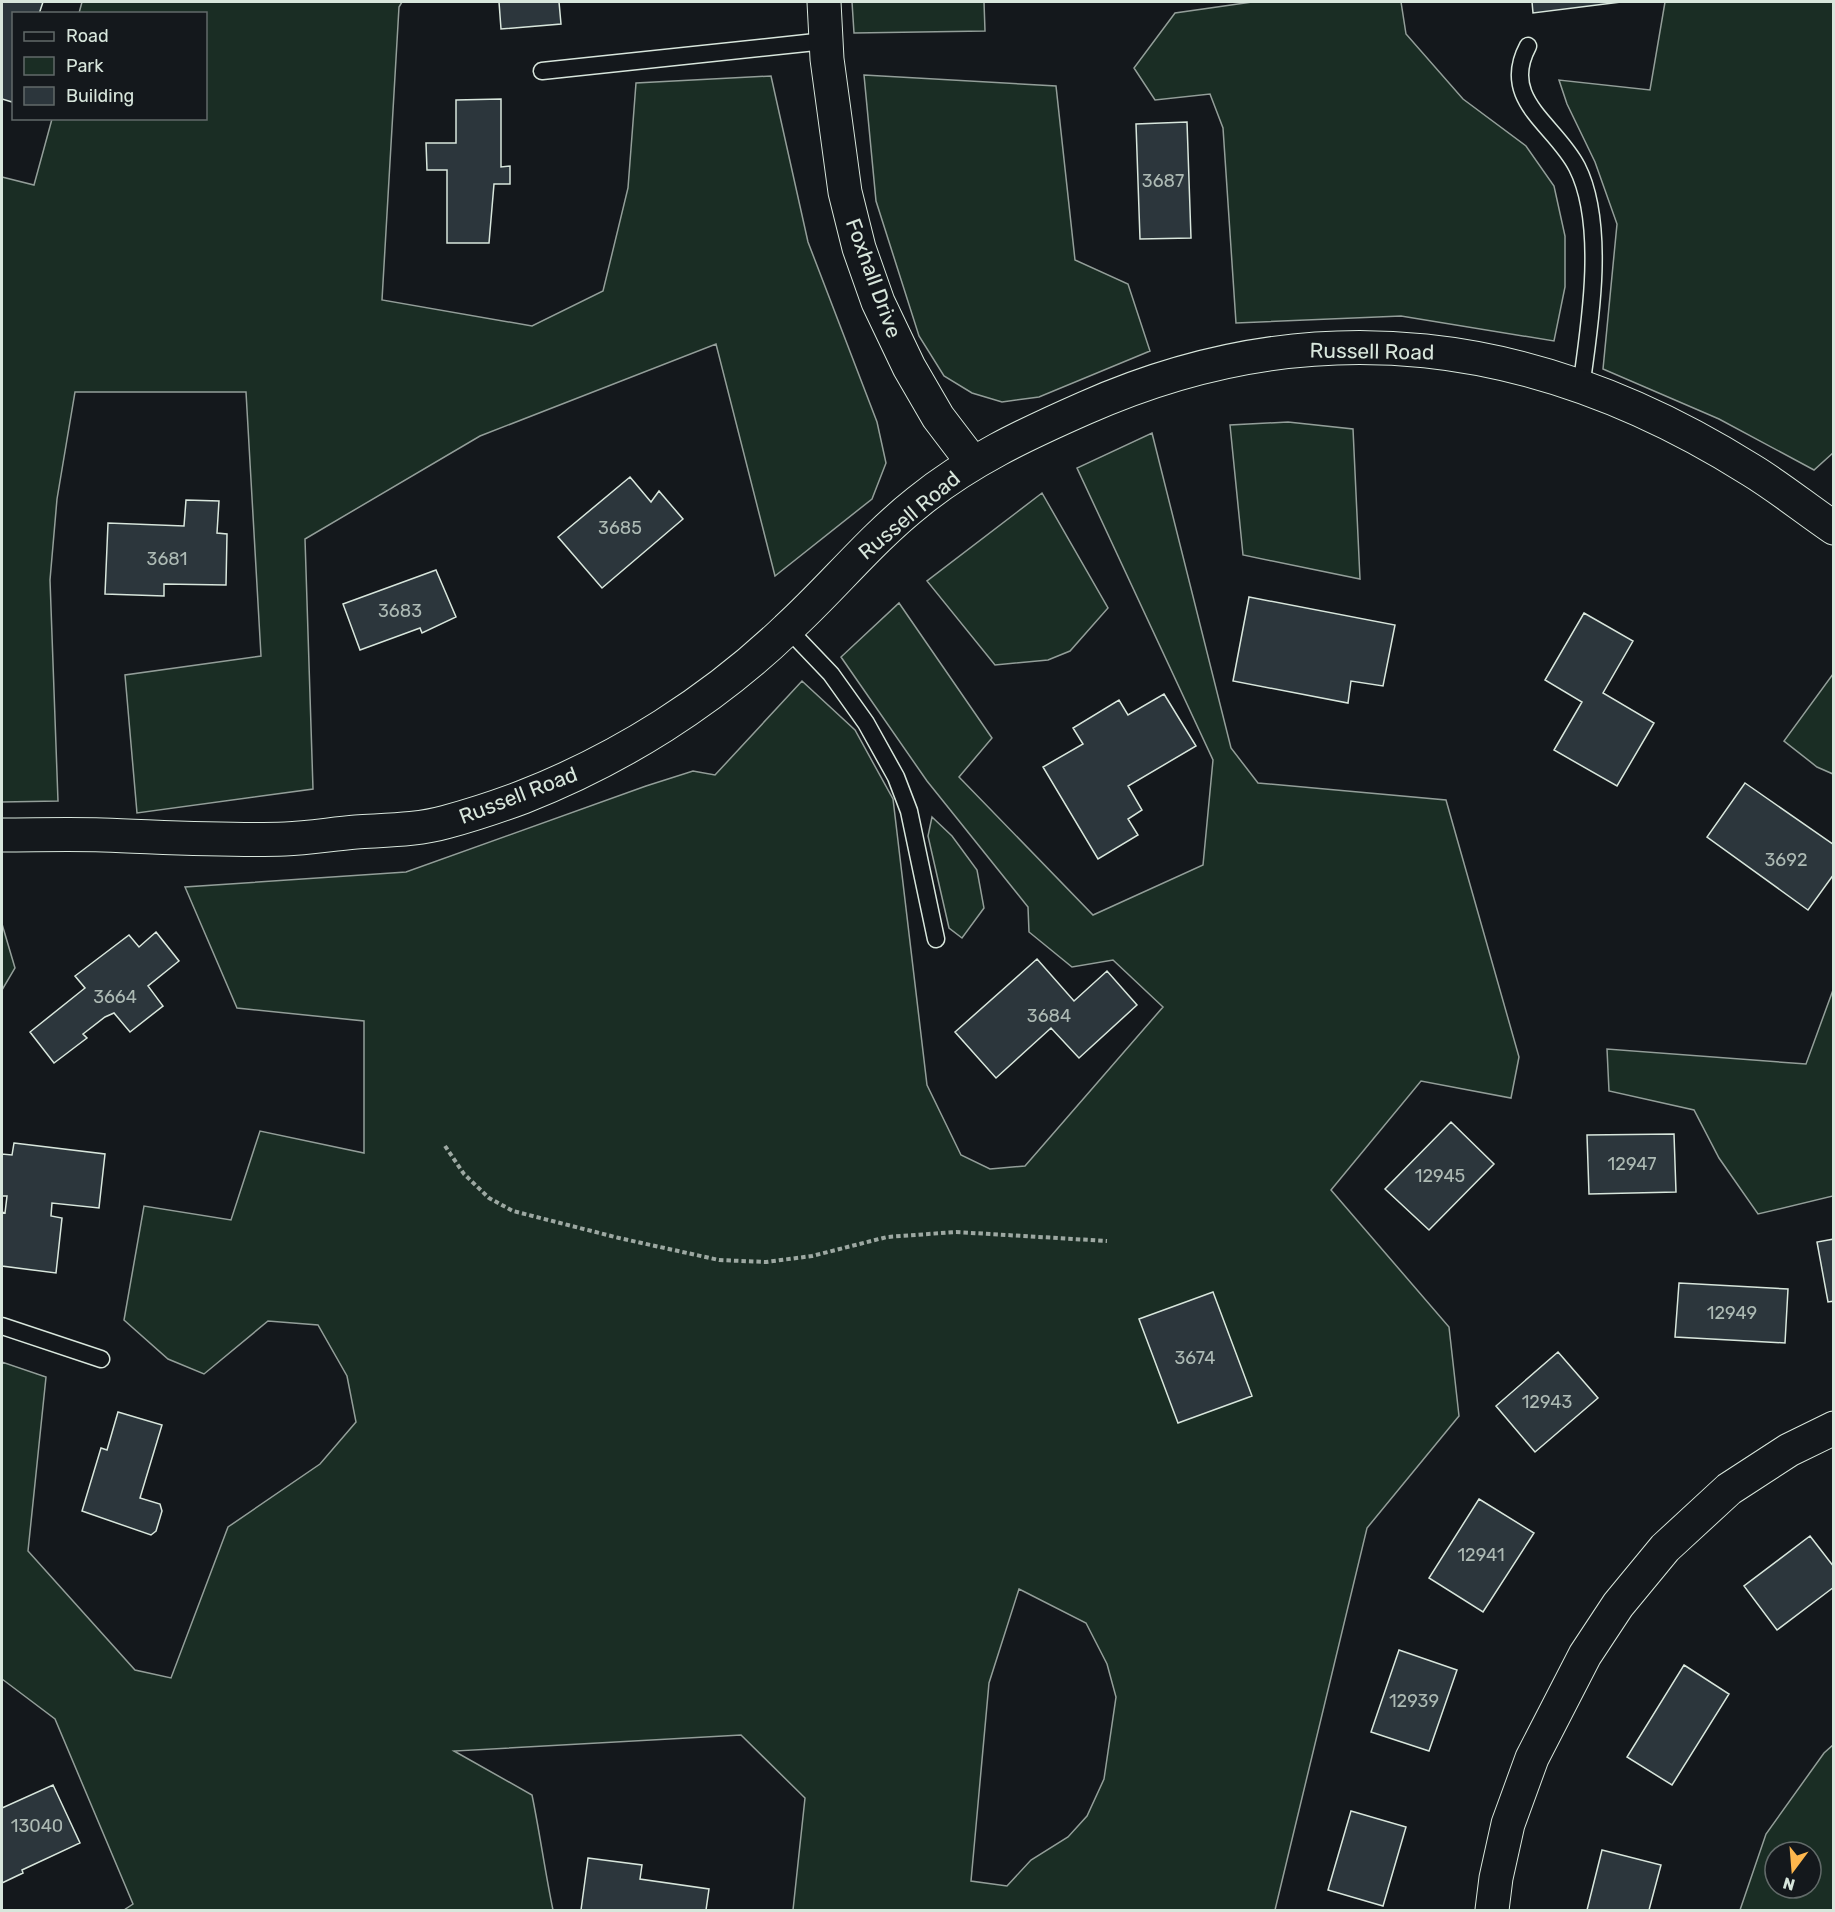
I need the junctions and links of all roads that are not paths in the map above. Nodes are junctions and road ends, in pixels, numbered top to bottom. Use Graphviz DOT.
graph roads {
  1 [pos="824,2"];
  2 [pos="825,40"];
  3 [pos="1528,46"];
  4 [pos="542,71"];
  5 [pos="1581,387"];
  6 [pos="973,463"];
  7 [pos="1833,528"];
  8 [pos="788,629"];
  9 [pos="2,835"];
  10 [pos="936,939"];
  11 [pos="2,1326"];
  12 [pos="101,1359"];
  13 [pos="1833,1428"];
  14 [pos="1492,1911"];
  1 -- 2 [label="street, Foxhall Drive"];
  2 -- 4 [label="lane"];
  2 -- 6 [label="street, Foxhall Drive"];
  3 -- 5 [label="lane"];
  5 -- 6 [label="street, Russell Road"];
  5 -- 7 [label="street, Russell Road"];
  6 -- 8 [label="street, Russell Road"];
  8 -- 9 [label="street, Russell Road"];
  8 -- 10 [label="lane"];
  11 -- 12 [label="lane"];
  13 -- 14 [label="street"];
}
